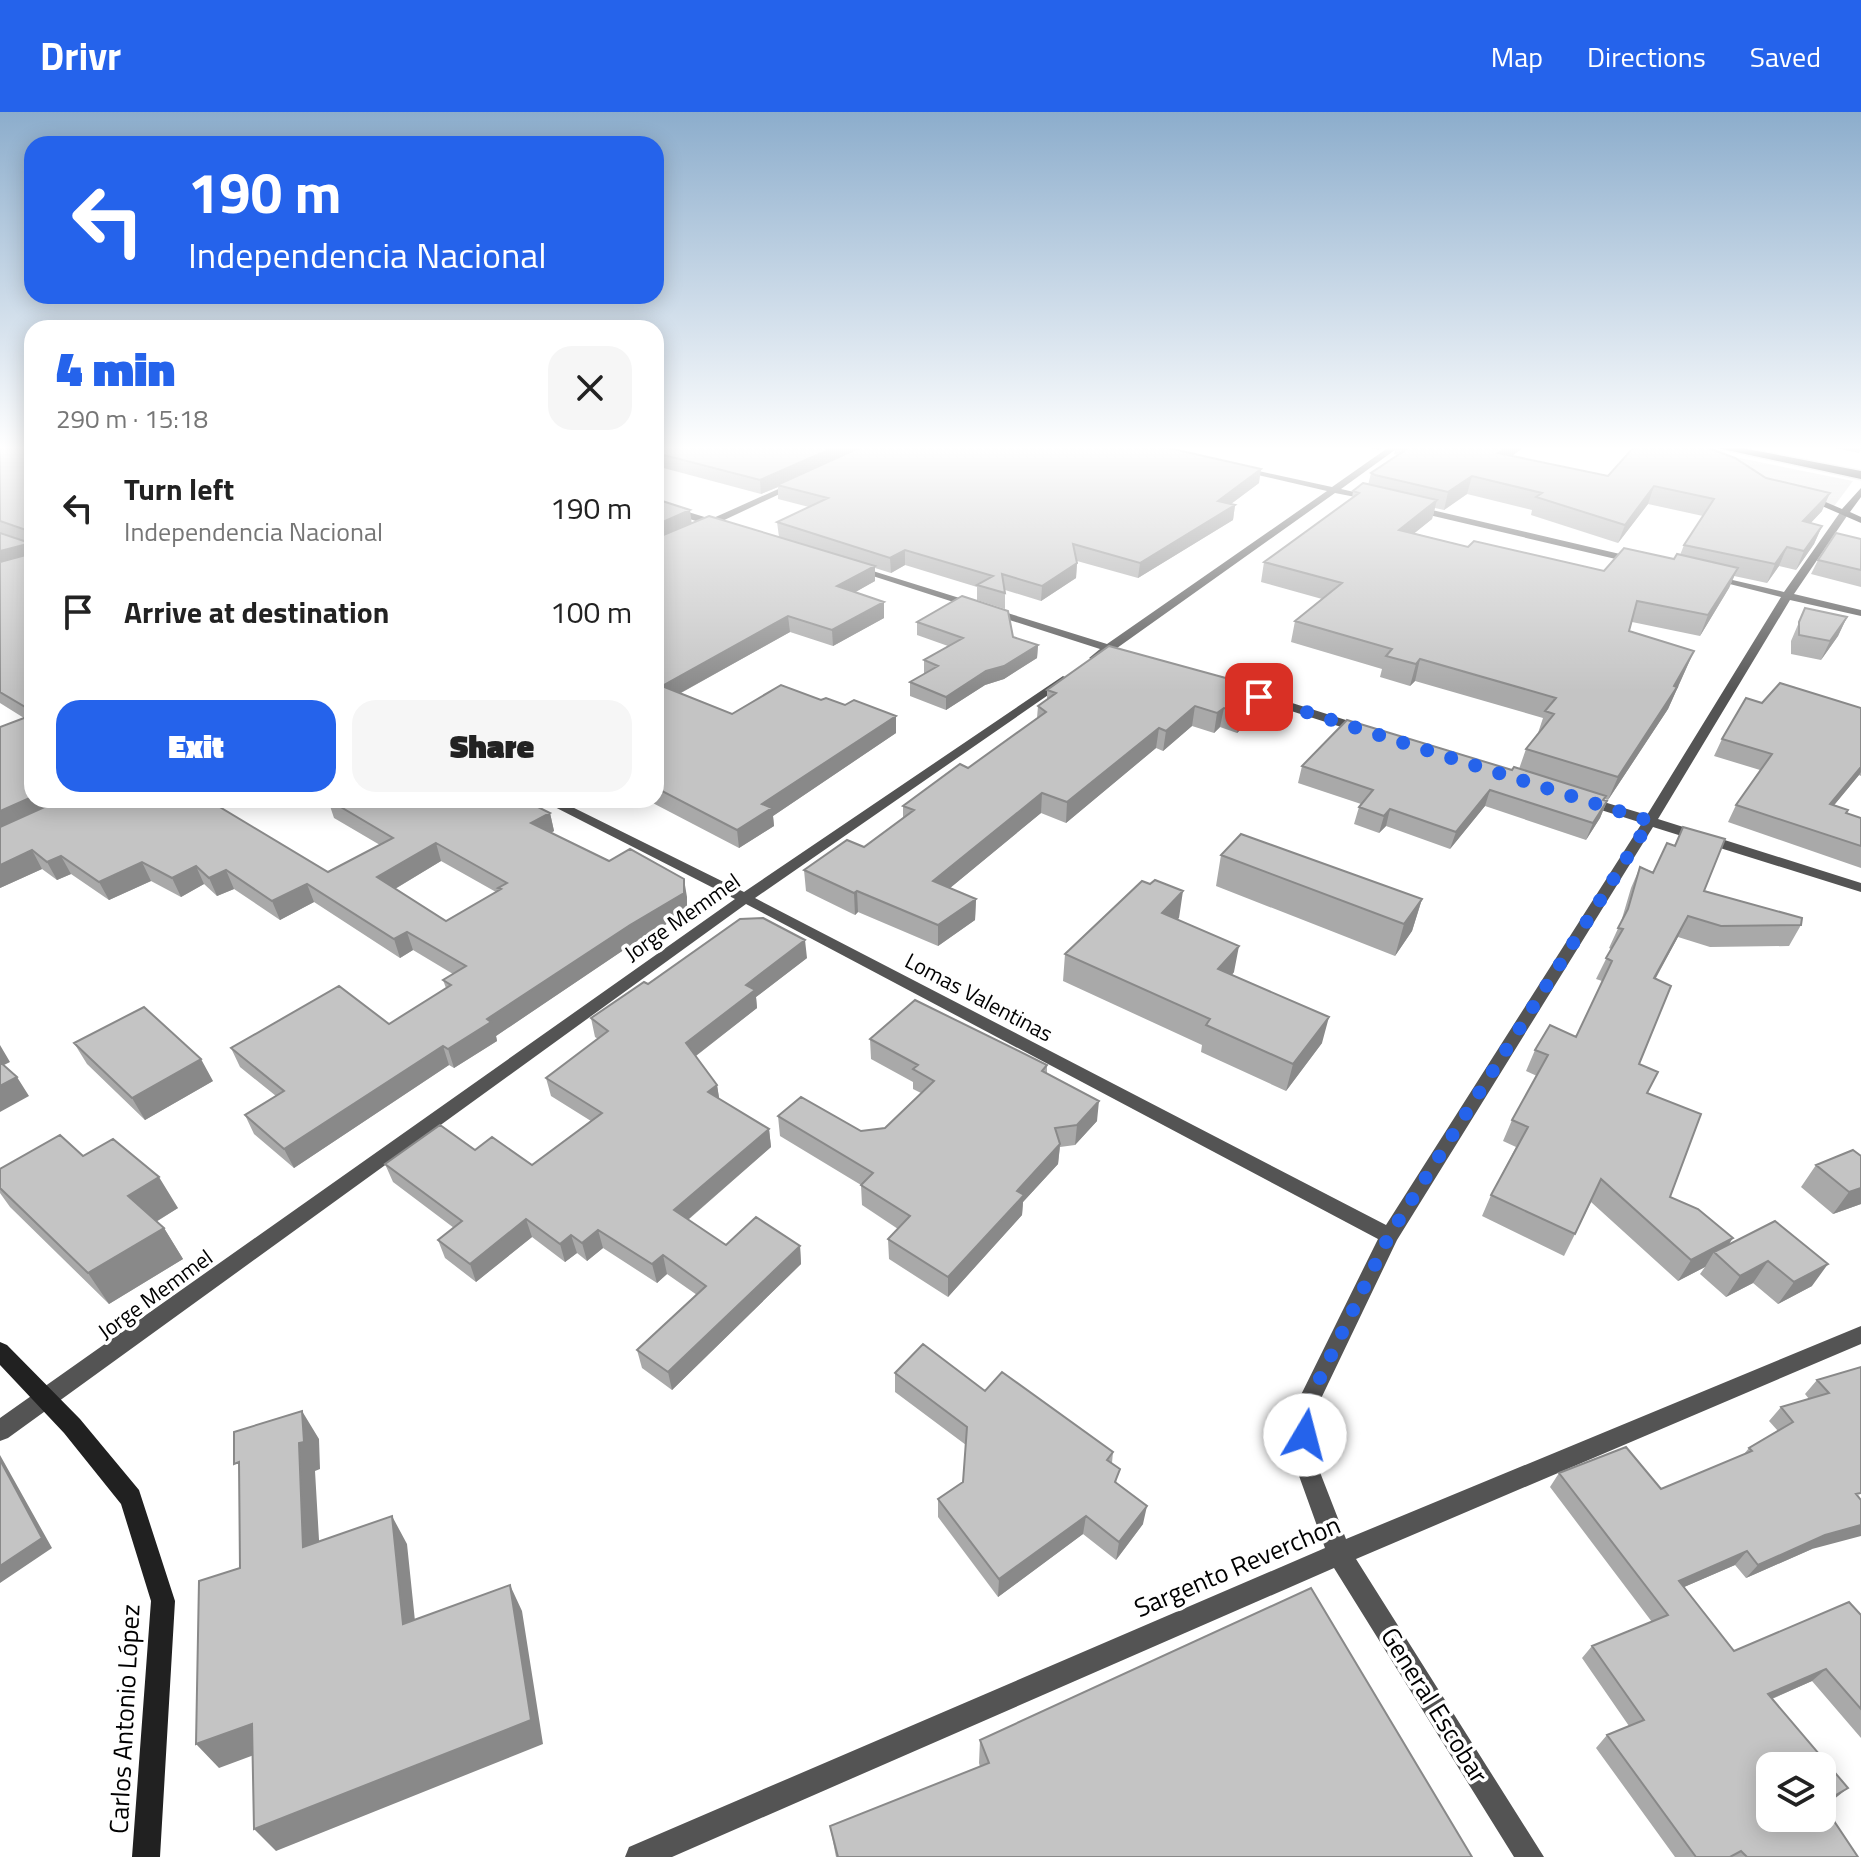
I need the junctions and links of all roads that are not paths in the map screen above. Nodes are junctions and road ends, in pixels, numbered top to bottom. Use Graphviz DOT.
graph roads {
  1 [pos="1282,528"];
  2 [pos="1497,528"];
  3 [pos="1833,528"];
  4 [pos="1651,564"];
  5 [pos="844,565"];
  6 [pos="1696,575"];
  7 [pos="1787,596"];
  8 [pos="1861,613"];
  9 [pos="1116,651"];
  10 [pos="1229,687"];
  11 [pos="1379,735"];
  12 [pos="1575,797"];
  13 [pos="564,808"];
  14 [pos="1650,821"];
  15 [pos="1861,888"];
  16 [pos="745,898"];
  17 [pos="1389,1236"];
  18 [pos="1861,1335"];
  19 [pos="0,1351"];
  20 [pos="46,1398"];
  21 [pos="0,1431"];
  22 [pos="1339,1554"];
  23 [pos="146,1857"];
  24 [pos="639,1857"];
  25 [pos="1530,1857"];
  1 -- 9 [label="street, Jorge Memmel"];
  2 -- 4 [label="street"];
  3 -- 7 [label="street, General Escobar"];
  5 -- 9 [label="street"];
  6 -- 7 [label="street"];
  7 -- 8 [label="street"];
  7 -- 14 [label="street, General Escobar"];
  9 -- 16 [label="street, Jorge Memmel"];
  10 -- 11 [label="street"];
  12 -- 14 [label="street"];
  13 -- 16 [label="street, Lomas Valentinas"];
  14 -- 15 [label="street"];
  14 -- 17 [label="street, General Escobar"];
  16 -- 17 [label="street, Lomas Valentinas"];
  16 -- 20 [label="street, Jorge Memmel"];
  17 -- 22 [label="street, General Escobar"];
  18 -- 22 [label="street, Sargento Reverchon"];
  19 -- 20 [label="main road, Carlos Antonio López"];
  20 -- 21 [label="street, Jorge Memmel"];
  20 -- 23 [label="main road, Carlos Antonio López"];
  22 -- 24 [label="street, Sargento Reverchon"];
  22 -- 25 [label="street, General Escobar"];
}
